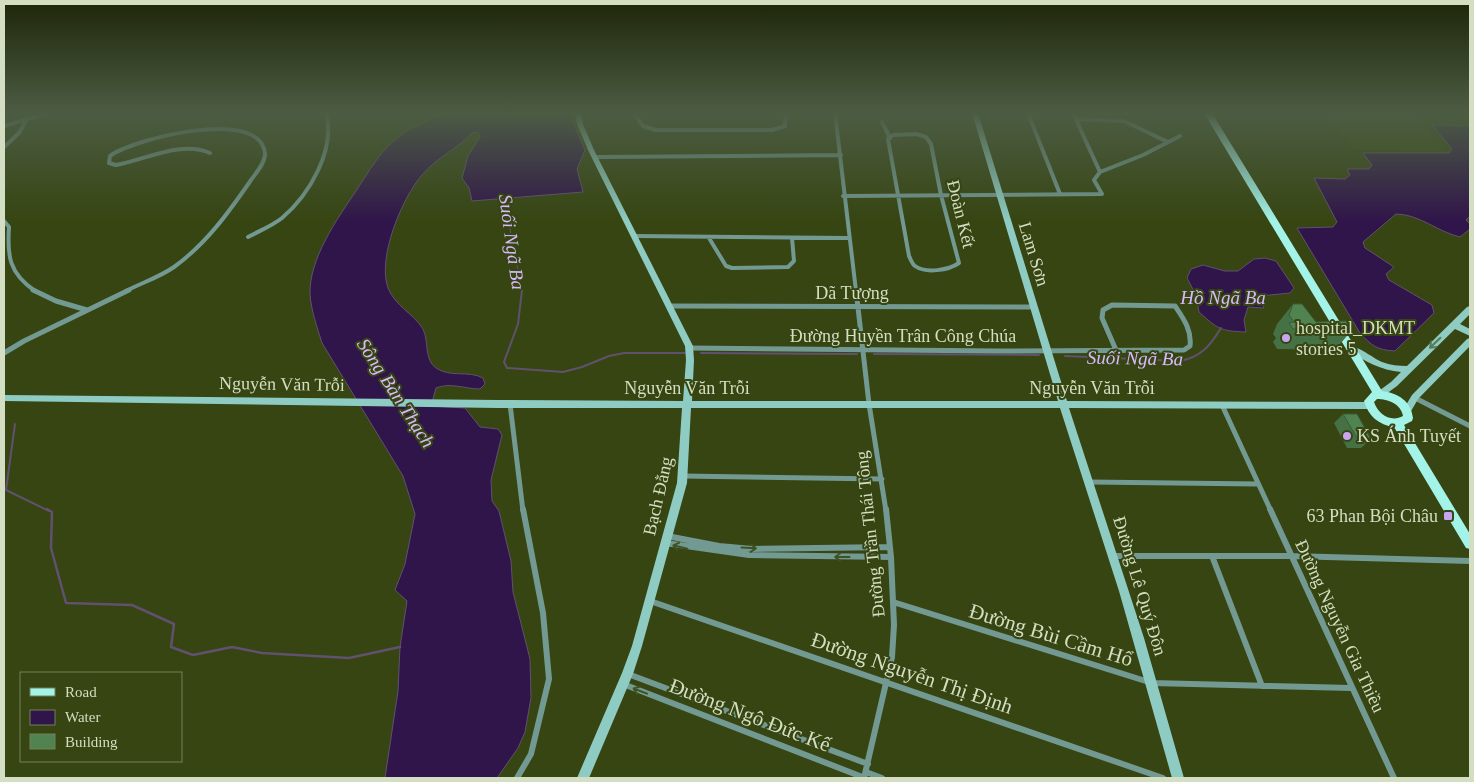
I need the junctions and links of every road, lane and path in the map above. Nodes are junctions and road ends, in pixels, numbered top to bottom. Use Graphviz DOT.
graph roads {
  1 [pos="120,149"];
  2 [pos="186,149"];
  3 [pos="201,149"];
  4 [pos="264,149"];
  5 [pos="325,149"];
  6 [pos="592,149"];
  7 [pos="840,149"];
  8 [pos="890,149"];
  9 [pos="931,149"];
  10 [pos="986,149"];
  11 [pos="1042,149"];
  12 [pos="1090,149"];
  13 [pos="1154,149"];
  14 [pos="1230,149"];
  15 [pos="210,153"];
  16 [pos="841,155"];
  17 [pos="595,157"];
  18 [pos="1100,172"];
  19 [pos="1000,194"];
  20 [pos="1060,194"];
  21 [pos="942,195"];
  22 [pos="843,196"];
  23 [pos="898,196"];
  24 [pos="4,221"];
  25 [pos="634,236"];
  26 [pos="248,237"];
  27 [pos="709,238"];
  28 [pos="792,238"];
  29 [pos="848,238"];
  30 [pos="670,306"];
  31 [pos="857,307"];
  32 [pos="1034,307"];
  33 [pos="1470,309"];
  34 [pos="87,311"];
  35 [pos="1454,324"];
  36 [pos="1470,333"];
  37 [pos="1470,341"];
  38 [pos="689,348"];
  39 [pos="1352,348"];
  40 [pos="862,350"];
  41 [pos="1047,350"];
  42 [pos="1116,350"];
  43 [pos="4,353"];
  44 [pos="1409,369"];
  45 [pos="1380,394"];
  46 [pos="4,398"];
  47 [pos="1415,398"];
  48 [pos="510,404"];
  49 [pos="687,404"];
  50 [pos="869,404"];
  51 [pos="1064,405"];
  52 [pos="1222,405"];
  53 [pos="1369,405"];
  54 [pos="1407,410"];
  55 [pos="1397,423"];
  56 [pos="1470,426"];
  57 [pos="683,476"];
  58 [pos="882,479"];
  59 [pos="1090,482"];
  60 [pos="1258,484"];
  61 [pos="665,540"];
  62 [pos="1470,544"];
  63 [pos="890,547"];
  64 [pos="1112,556"];
  65 [pos="1212,556"];
  66 [pos="1291,556"];
  67 [pos="891,557"];
  68 [pos="1470,560"];
  69 [pos="650,601"];
  70 [pos="893,602"];
  71 [pos="627,674"];
  72 [pos="886,683"];
  73 [pos="1152,683"];
  74 [pos="623,684"];
  75 [pos="1262,686"];
  76 [pos="1351,688"];
  77 [pos="868,764"];
  78 [pos="865,776"];
  79 [pos="517,778"];
  80 [pos="583,778"];
  81 [pos="882,778"];
  82 [pos="1163,778"];
  83 [pos="1178,778"];
  84 [pos="1394,778"];
  1 -- 2 [label="street"];
  3 -- 15 [label="street"];
  4 -- 34 [label="street"];
  5 -- 26 [label="street"];
  6 -- 17 [label="street, Bạch Đằng"];
  7 -- 16 [label="street, Đường Trần Thái Tông"];
  8 -- 23 [label="street, Đoàn Kết"];
  9 -- 21 [label="street, Đoàn Kết"];
  10 -- 19 [label="street, Lam Sơn"];
  11 -- 20 [label="street"];
  12 -- 18 [label="street"];
  13 -- 18 [label="street"];
  14 -- 39 [label="main road"];
  16 -- 17 [label="street"];
  16 -- 22 [label="street, Đường Trần Thái Tông"];
  17 -- 25 [label="street, Bạch Đằng"];
  18 -- 20 [label="street"];
  19 -- 20 [label="street"];
  19 -- 21 [label="street"];
  19 -- 32 [label="street, Lam Sơn"];
  21 -- 23 [label="street"];
  21 -- 23 [label="street, Đoàn Kết"];
  22 -- 23 [label="street"];
  22 -- 29 [label="street, Đường Trần Thái Tông"];
  24 -- 34 [label="street"];
  25 -- 27 [label="street"];
  25 -- 30 [label="street, Bạch Đằng"];
  27 -- 28 [label="street"];
  27 -- 28 [label="street"];
  28 -- 29 [label="street"];
  29 -- 31 [label="street, Đường Trần Thái Tông"];
  30 -- 31 [label="street, Dã Tượng"];
  30 -- 38 [label="street, Bạch Đằng"];
  31 -- 32 [label="street, Dã Tượng"];
  31 -- 40 [label="street, Đường Trần Thái Tông"];
  32 -- 41 [label="street, Lam Sơn"];
  33 -- 35 [label="street"];
  34 -- 43 [label="street"];
  35 -- 36 [label="street"];
  35 -- 44 [label="street, one-way"];
  37 -- 47 [label="street"];
  38 -- 40 [label="street, Đường Huyền Trân Công Chúa"];
  38 -- 49 [label="street, Bạch Đằng"];
  39 -- 44 [label="street"];
  39 -- 45 [label="main road"];
  40 -- 41 [label="street, Đường Huyền Trân Công Chúa"];
  40 -- 50 [label="street, Đường Trần Thái Tông"];
  41 -- 42 [label="street, Đường Huyền Trân Công Chúa"];
  41 -- 51 [label="street, Lam Sơn"];
  42 -- 42 [label="street, Đường Huyền Trân Công Chúa"];
  44 -- 45 [label="street"];
  45 -- 53 [label="main road"];
  45 -- 54 [label="main road"];
  46 -- 48 [label="street, Nguyễn Văn Trỗi"];
  47 -- 54 [label="street"];
  47 -- 56 [label="street"];
  48 -- 49 [label="street, Nguyễn Văn Trỗi"];
  48 -- 79 [label="street"];
  49 -- 50 [label="street, Nguyễn Văn Trỗi"];
  49 -- 57 [label="street, Bạch Đằng"];
  50 -- 51 [label="street, Nguyễn Văn Trỗi"];
  50 -- 58 [label="street, Đường Trần Thái Tông"];
  51 -- 52 [label="street, Nguyễn Văn Trỗi"];
  51 -- 59 [label="street, Đường Lê Quý Đôn"];
  52 -- 53 [label="street, Nguyễn Văn Trỗi"];
  52 -- 60 [label="street, Đường Nguyễn Gia Thiều"];
  53 -- 55 [label="main road"];
  54 -- 55 [label="main road"];
  55 -- 62 [label="main road"];
  57 -- 58 [label="street"];
  57 -- 61 [label="street, Bạch Đằng"];
  58 -- 63 [label="street, Đường Trần Thái Tông"];
  59 -- 60 [label="street"];
  59 -- 64 [label="street, Đường Lê Quý Đôn"];
  60 -- 66 [label="street, Đường Nguyễn Gia Thiều"];
  61 -- 63 [label="street, one-way"];
  67 -- 61 [label="street, one-way"];
  61 -- 69 [label="street, Bạch Đằng"];
  63 -- 67 [label="street, Đường Trần Thái Tông"];
  64 -- 65 [label="street"];
  64 -- 73 [label="street, Đường Lê Quý Đôn"];
  65 -- 66 [label="street"];
  65 -- 75 [label="street"];
  66 -- 68 [label="street"];
  66 -- 76 [label="street, Đường Nguyễn Gia Thiều"];
  67 -- 70 [label="street, Đường Trần Thái Tông"];
  69 -- 71 [label="street, Bạch Đằng"];
  69 -- 72 [label="street, Đường Nguyễn Thị Định"];
  70 -- 72 [label="street, Đường Trần Thái Tông"];
  70 -- 73 [label="street, Đường Bùi Cầm Hổ"];
  71 -- 74 [label="street, Bạch Đằng"];
  71 -- 77 [label="street, Đường Ngô Đức Kế"];
  72 -- 77 [label="street, Đường Trần Thái Tông"];
  72 -- 82 [label="street, Đường Nguyễn Thị Định"];
  73 -- 75 [label="street, Đường Bùi Cầm Hổ"];
  73 -- 83 [label="street, Đường Lê Quý Đôn"];
  78 -- 74 [label="street, Đường Ngô Đức Kế, one-way"];
  74 -- 80 [label="street, Bạch Đằng"];
  75 -- 76 [label="street, Đường Bùi Cầm Hổ"];
  76 -- 84 [label="street, Đường Nguyễn Gia Thiều"];
  77 -- 78 [label="street, Đường Trần Thái Tông"];
  78 -- 81 [label="street, Đường Ngô Đức Kế"];
}
